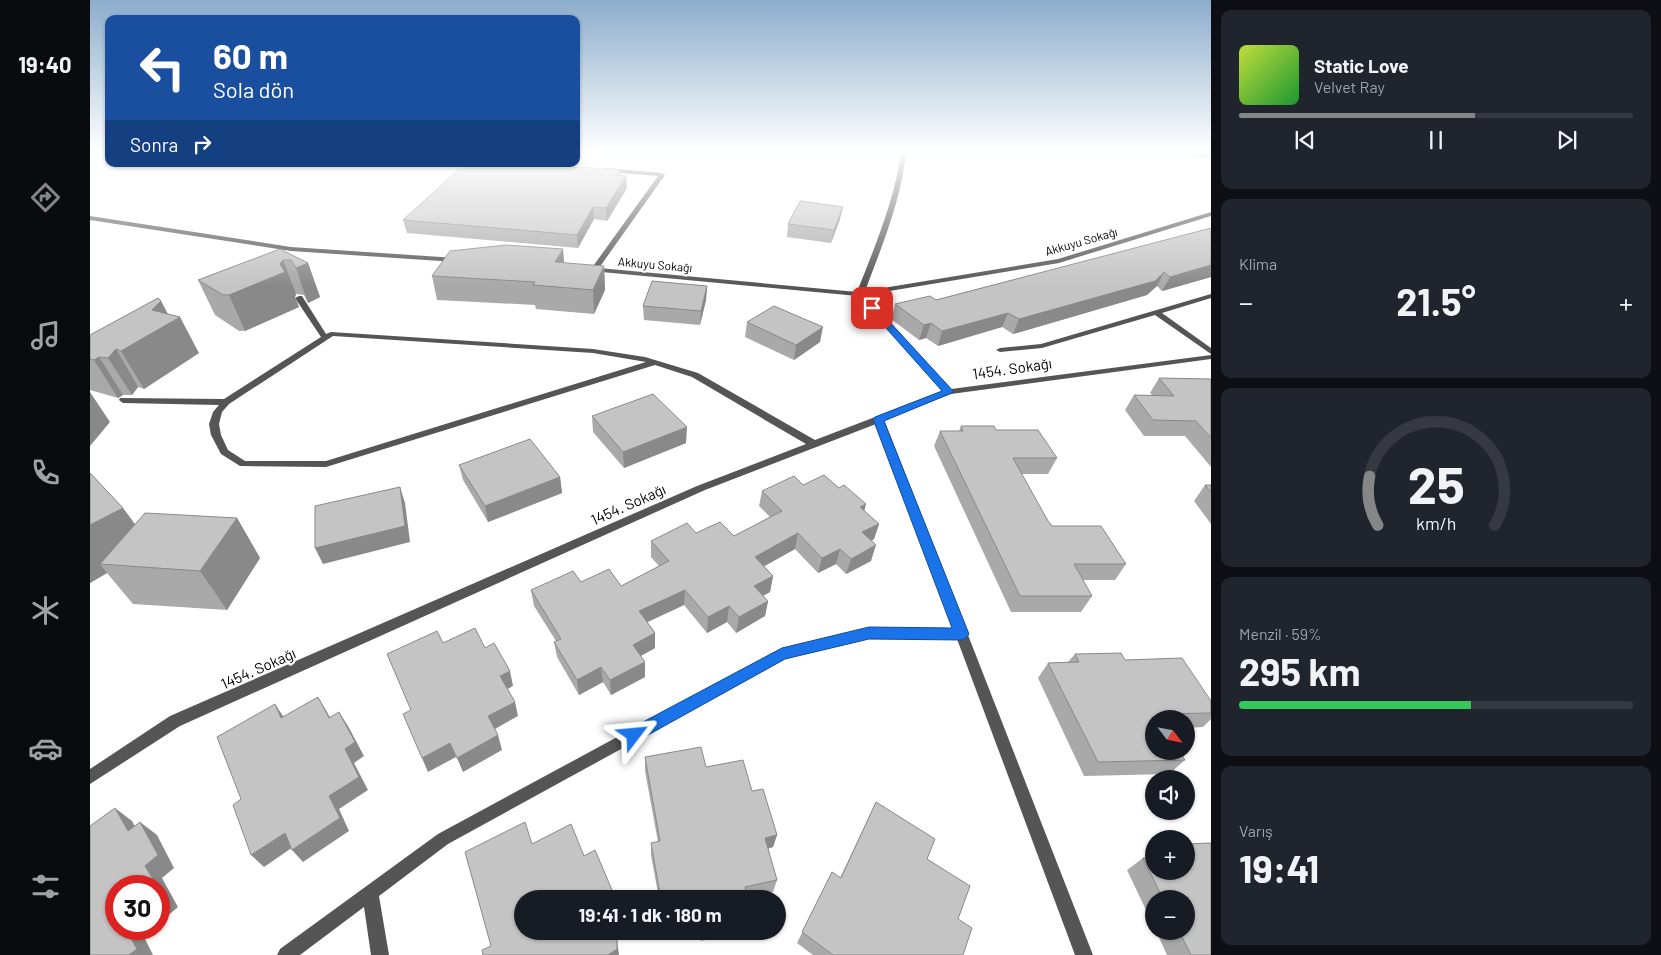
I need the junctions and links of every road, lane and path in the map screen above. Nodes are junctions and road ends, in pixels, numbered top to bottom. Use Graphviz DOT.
graph roads {
  1 [pos="646,198"];
  2 [pos="894,198"];
  3 [pos="1211,214"];
  4 [pos="90,218"];
  5 [pos="467,261"];
  6 [pos="584,269"];
  7 [pos="594,270"];
  8 [pos="860,294"];
  9 [pos="1211,296"];
  10 [pos="299,298"];
  11 [pos="1156,312"];
  12 [pos="325,338"];
  13 [pos="1000,350"];
  14 [pos="1211,352"];
  15 [pos="1211,357"];
  16 [pos="655,362"];
  17 [pos="949,392"];
  18 [pos="123,400"];
  19 [pos="226,402"];
  20 [pos="879,419"];
  21 [pos="814,444"];
  22 [pos="962,634"];
  23 [pos="90,777"];
  24 [pos="370,892"];
  25 [pos="286,955"];
  26 [pos="380,955"];
  27 [pos="1084,955"];
  1 -- 7 [label="street"];
  2 -- 8 [label="street"];
  3 -- 8 [label="street, Akkuyu Sokağı"];
  4 -- 5 [label="street"];
  6 -- 7 [label="street, Akkuyu Sokağı"];
  7 -- 8 [label="street, Akkuyu Sokağı"];
  8 -- 17 [label="street"];
  9 -- 11 [label="street"];
  10 -- 12 [label="street"];
  11 -- 13 [label="street"];
  11 -- 14 [label="street"];
  12 -- 16 [label="street"];
  12 -- 19 [label="street"];
  15 -- 17 [label="street, 1454. Sokağı"];
  16 -- 19 [label="street"];
  16 -- 21 [label="street"];
  17 -- 20 [label="street, 1454. Sokağı"];
  18 -- 19 [label="street"];
  20 -- 21 [label="street, 1454. Sokağı"];
  20 -- 22 [label="street"];
  21 -- 23 [label="street, 1454. Sokağı"];
  22 -- 24 [label="street"];
  22 -- 27 [label="street"];
  24 -- 25 [label="street"];
  24 -- 26 [label="street"];
}
